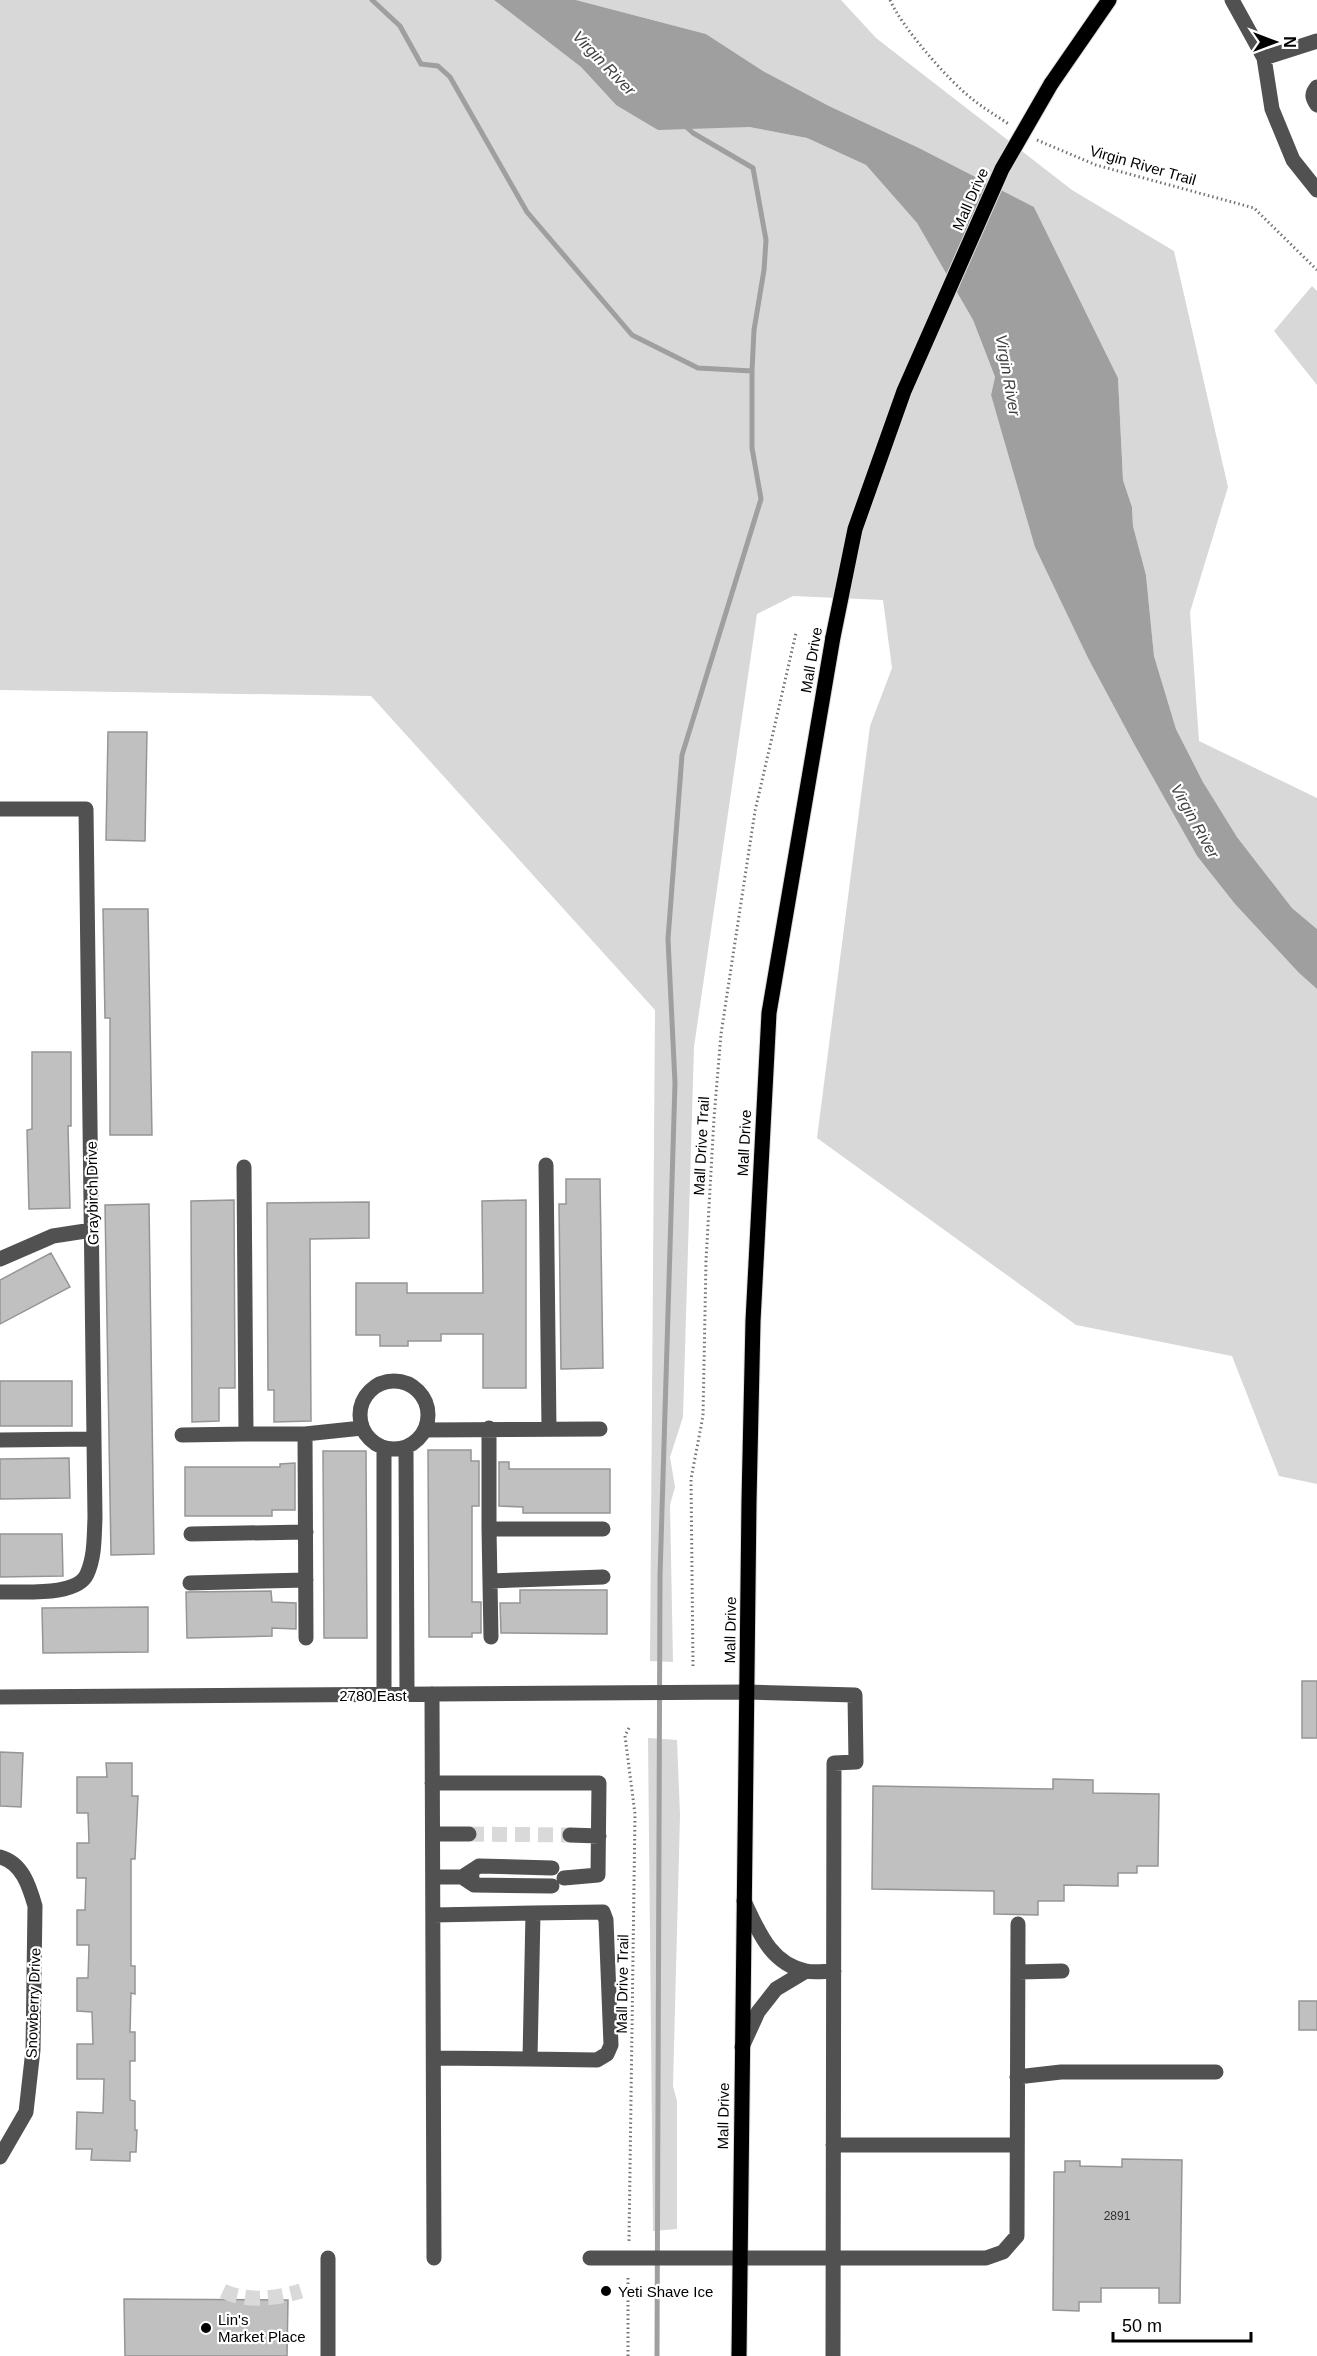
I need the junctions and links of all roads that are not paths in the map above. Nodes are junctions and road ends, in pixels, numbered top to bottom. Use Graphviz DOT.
graph roads {
  1 [pos="1108,0"];
  2 [pos="1232,0"];
  3 [pos="1317,40"];
  4 [pos="1264,58"];
  5 [pos="1317,87"];
  6 [pos="1317,105"];
  7 [pos="1317,190"];
  8 [pos="0,809"];
  9 [pos="546,1165"];
  10 [pos="244,1167"];
  11 [pos="92,1230"];
  12 [pos="0,1259"];
  13 [pos="362,1428"];
  14 [pos="489,1428"];
  15 [pos="549,1429"];
  16 [pos="600,1429"];
  17 [pos="425,1430"];
  18 [pos="246,1434"];
  19 [pos="305,1434"];
  20 [pos="182,1435"];
  21 [pos="0,1440"];
  22 [pos="93,1440"];
  23 [pos="406,1448"];
  24 [pos="384,1449"];
  25 [pos="489,1529"];
  26 [pos="603,1529"];
  27 [pos="306,1532"];
  28 [pos="191,1534"];
  29 [pos="603,1577"];
  30 [pos="306,1580"];
  31 [pos="490,1581"];
  32 [pos="190,1583"];
  33 [pos="0,1592"];
  34 [pos="491,1637"];
  35 [pos="306,1638"];
  36 [pos="747,1692"];
  37 [pos="407,1694"];
  38 [pos="432,1694"];
  39 [pos="384,1695"];
  40 [pos="0,1697"];
  41 [pos="432,1783"];
  42 [pos="433,1834"];
  43 [pos="469,1834"];
  44 [pos="570,1835"];
  45 [pos="599,1836"];
  46 [pos="0,1857"];
  47 [pos="433,1876"];
  48 [pos="744,1901"];
  49 [pos="533,1913"];
  50 [pos="433,1915"];
  51 [pos="1018,1924"];
  52 [pos="806,1971"];
  53 [pos="834,1971"];
  54 [pos="1062,1971"];
  55 [pos="1018,1972"];
  56 [pos="742,2047"];
  57 [pos="434,2058"];
  58 [pos="530,2059"];
  59 [pos="1216,2072"];
  60 [pos="1017,2077"];
  61 [pos="833,2145"];
  62 [pos="1017,2145"];
  63 [pos="0,2157"];
  64 [pos="328,2258"];
  65 [pos="434,2258"];
  66 [pos="590,2258"];
  67 [pos="739,2259"];
  68 [pos="833,2259"];
  69 [pos="328,2356"];
  70 [pos="739,2356"];
  71 [pos="833,2356"];
  1 -- 36 [label="main road, Mall Drive, bridge"];
  2 -- 4 [label="street"];
  3 -- 4 [label="street"];
  4 -- 7 [label="street"];
  5 -- 6 [label="street"];
  8 -- 11 [label="street, Graybirch Drive"];
  9 -- 15 [label="street"];
  10 -- 18 [label="street"];
  11 -- 12 [label="street"];
  11 -- 22 [label="street, Graybirch Drive"];
  13 -- 17 [label="street"];
  13 -- 19 [label="street"];
  13 -- 24 [label="street"];
  14 -- 15 [label="street"];
  14 -- 17 [label="street"];
  14 -- 25 [label="street"];
  15 -- 16 [label="street"];
  17 -- 23 [label="street"];
  18 -- 19 [label="street"];
  18 -- 20 [label="street"];
  19 -- 27 [label="street"];
  21 -- 22 [label="street"];
  22 -- 33 [label="street, Graybirch Drive"];
  23 -- 24 [label="street"];
  23 -- 37 [label="street"];
  24 -- 39 [label="street"];
  25 -- 26 [label="street"];
  25 -- 31 [label="street"];
  27 -- 28 [label="street"];
  27 -- 30 [label="street"];
  29 -- 31 [label="street"];
  30 -- 32 [label="street"];
  30 -- 35 [label="street"];
  31 -- 34 [label="street"];
  36 -- 38 [label="street, 2780 East"];
  36 -- 48 [label="main road, Mall Drive"];
  36 -- 53 [label="street, 2780 East"];
  37 -- 38 [label="street, 2780 East"];
  37 -- 39 [label="street, 2780 East"];
  38 -- 41 [label="street"];
  39 -- 40 [label="street, 2780 East"];
  41 -- 42 [label="street"];
  41 -- 45 [label="street"];
  42 -- 43 [label="street"];
  42 -- 47 [label="street"];
  44 -- 45 [label="street"];
  45 -- 47 [label="street"];
  46 -- 63 [label="street, Snowberry Drive"];
  47 -- 50 [label="street"];
  48 -- 52 [label="street"];
  48 -- 56 [label="main road, Mall Drive"];
  49 -- 50 [label="street"];
  49 -- 58 [label="street"];
  49 -- 58 [label="street"];
  50 -- 57 [label="street"];
  51 -- 55 [label="street"];
  52 -- 53 [label="street"];
  52 -- 56 [label="street"];
  53 -- 61 [label="street"];
  54 -- 55 [label="street"];
  55 -- 60 [label="street"];
  56 -- 67 [label="main road, Mall Drive"];
  57 -- 58 [label="street"];
  57 -- 65 [label="street"];
  59 -- 60 [label="street"];
  60 -- 62 [label="street"];
  61 -- 62 [label="street"];
  61 -- 68 [label="street"];
  62 -- 68 [label="street"];
  64 -- 69 [label="street"];
  66 -- 67 [label="street"];
  67 -- 68 [label="street"];
  67 -- 70 [label="main road, Mall Drive"];
  68 -- 71 [label="street"];
}
